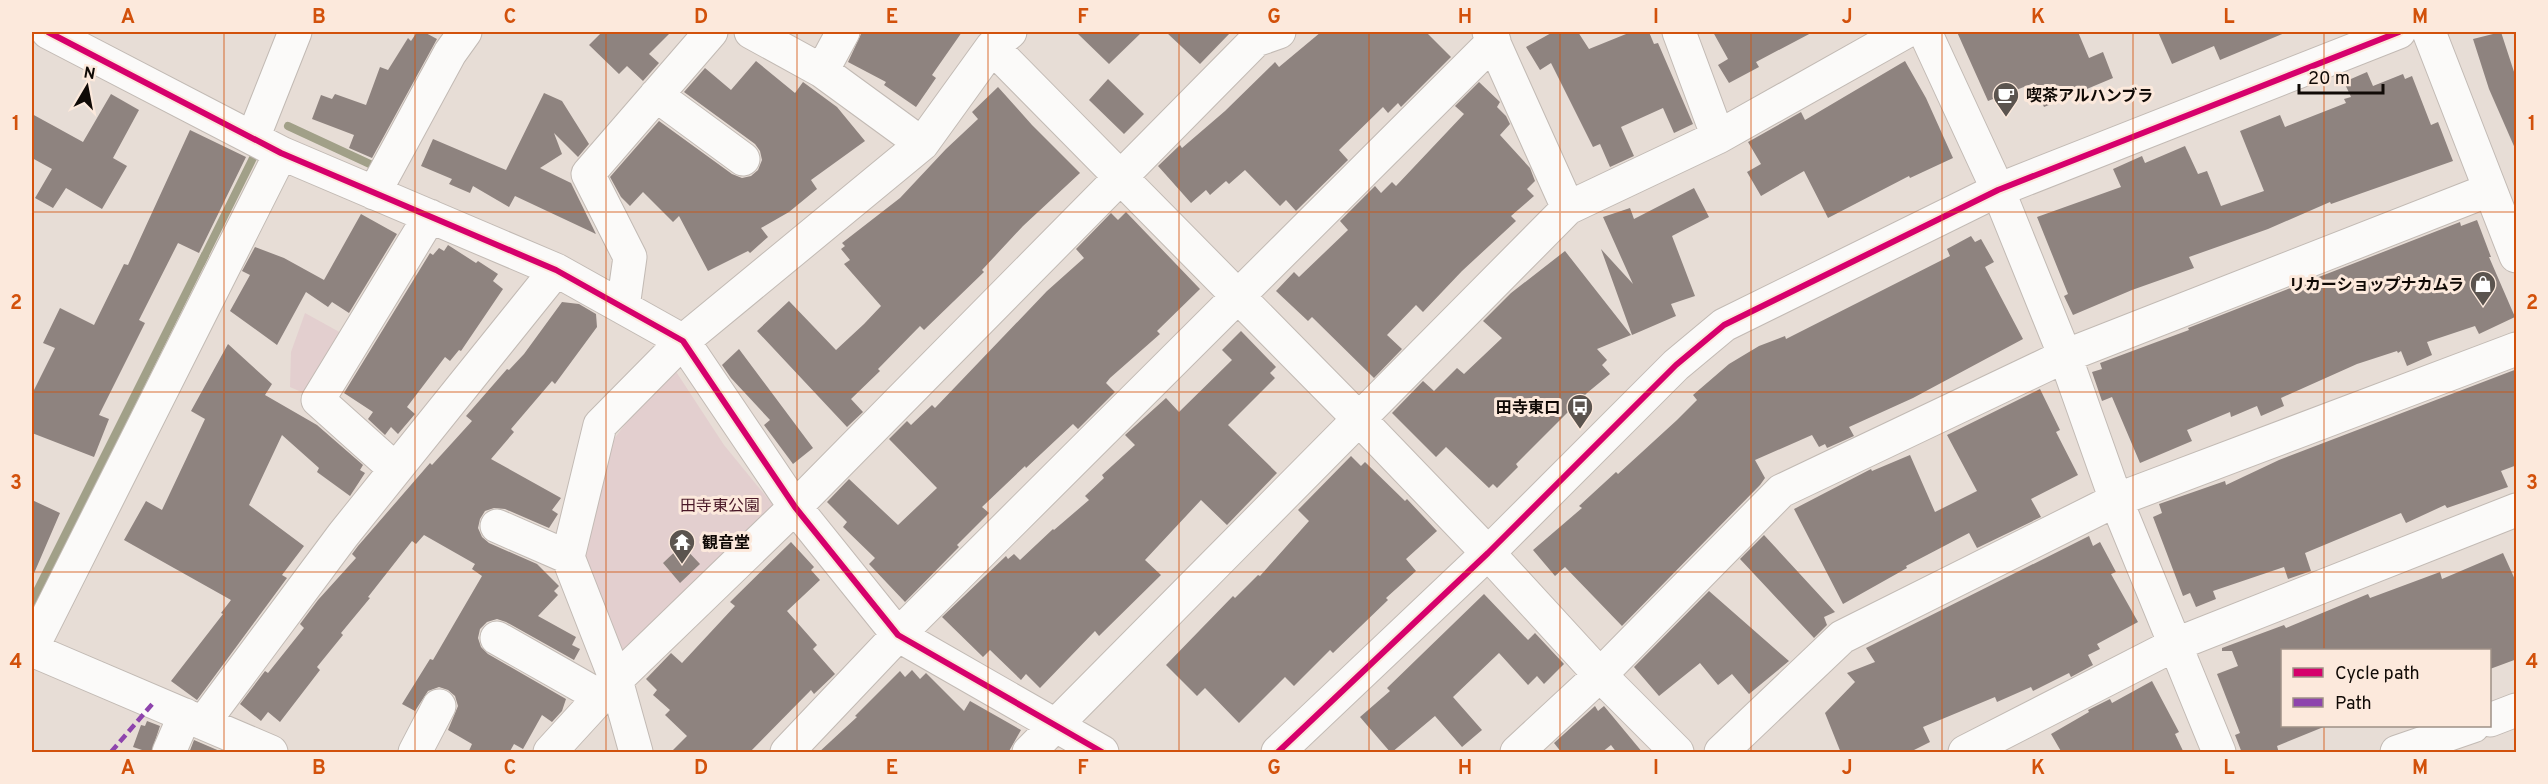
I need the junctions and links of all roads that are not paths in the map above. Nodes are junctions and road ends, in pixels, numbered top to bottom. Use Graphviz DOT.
graph roads {
  1 [pos="295,32"];
  2 [pos="465,32"];
  3 [pos="711,32"];
  4 [pos="751,32"];
  5 [pos="843,32"];
  6 [pos="1679,32"];
  7 [pos="1905,32"];
  8 [pos="1925,32"];
  9 [pos="2398,32"];
  10 [pos="2428,32"];
  11 [pos="56,34"];
  12 [pos="1261,34"];
  13 [pos="1492,36"];
  14 [pos="1001,39"];
  15 [pos="822,71"];
  16 [pos="656,95"];
  17 [pos="1718,137"];
  18 [pos="922,144"];
  19 [pos="267,146"];
  20 [pos="743,159"];
  21 [pos="1120,176"];
  22 [pos="1998,190"];
  23 [pos="2489,190"];
  24 [pos="374,193"];
  25 [pos="1568,207"];
  26 [pos="430,216"];
  27 [pos="2517,256"];
  28 [pos="556,270"];
  29 [pos="1237,297"];
  30 [pos="623,307"];
  31 [pos="683,340"];
  32 [pos="2517,349"];
  33 [pos="2065,356"];
  34 [pos="1359,420"];
  35 [pos="395,468"];
  36 [pos="2115,500"];
  37 [pos="795,507"];
  38 [pos="2517,510"];
  39 [pos="497,526"];
  40 [pos="1488,553"];
  41 [pos="568,557"];
  42 [pos="898,634"];
  43 [pos="497,638"];
  44 [pos="2174,645"];
  45 [pos="32,649"];
  46 [pos="1600,675"];
  47 [pos="608,689"];
  48 [pos="440,706"];
  49 [pos="2517,710"];
  50 [pos="194,719"];
  51 [pos="2491,720"];
  52 [pos="1056,726"];
  53 [pos="2470,727"];
  54 [pos="170,753"];
  55 [pos="271,753"];
  56 [pos="415,753"];
  57 [pos="550,753"];
  58 [pos="636,753"];
  59 [pos="787,753"];
  60 [pos="1029,753"];
  61 [pos="1102,753"];
  62 [pos="1278,753"];
  63 [pos="1517,753"];
  64 [pos="1677,753"];
  65 [pos="1721,753"];
  66 [pos="1965,753"];
  67 [pos="2219,753"];
  68 [pos="2397,753"];
  1 -- 19 [label="street"];
  2 -- 24 [label="street"];
  3 -- 16 [label="street"];
  4 -- 15 [label="street"];
  5 -- 15 [label="street"];
  6 -- 17 [label="street"];
  7 -- 17 [label="street"];
  8 -- 22 [label="street"];
  9 -- 22 [label="street"];
  10 -- 23 [label="street"];
  11 -- 19 [label="street"];
  12 -- 21 [label="street"];
  13 -- 25 [label="street"];
  13 -- 29 [label="street"];
  14 -- 18 [label="street"];
  14 -- 21 [label="street"];
  15 -- 18 [label="street"];
  16 -- 20 [label="street"];
  16 -- 30 [label="street"];
  17 -- 25 [label="street"];
  18 -- 31 [label="street"];
  19 -- 24 [label="street"];
  19 -- 45 [label="street"];
  21 -- 29 [label="street"];
  21 -- 37 [label="street"];
  22 -- 33 [label="street"];
  22 -- 40 [label="street"];
  23 -- 27 [label="street"];
  23 -- 33 [label="street"];
  24 -- 26 [label="street"];
  25 -- 34 [label="street"];
  26 -- 28 [label="street"];
  26 -- 35 [label="street"];
  28 -- 30 [label="street"];
  28 -- 35 [label="street"];
  29 -- 34 [label="street"];
  29 -- 42 [label="street"];
  30 -- 31 [label="street"];
  31 -- 37 [label="street"];
  31 -- 41 [label="street"];
  32 -- 36 [label="street"];
  33 -- 36 [label="street"];
  33 -- 46 [label="street"];
  34 -- 40 [label="street"];
  34 -- 52 [label="street"];
  35 -- 50 [label="street"];
  36 -- 44 [label="street"];
  36 -- 65 [label="street"];
  37 -- 42 [label="street"];
  37 -- 47 [label="street"];
  38 -- 44 [label="street"];
  39 -- 41 [label="street"];
  40 -- 46 [label="street"];
  40 -- 62 [label="street"];
  41 -- 47 [label="street"];
  42 -- 52 [label="street"];
  42 -- 59 [label="street"];
  43 -- 47 [label="street"];
  44 -- 66 [label="street"];
  44 -- 67 [label="street"];
  45 -- 50 [label="street"];
  46 -- 63 [label="street"];
  46 -- 64 [label="street"];
  47 -- 57 [label="street"];
  47 -- 58 [label="street"];
  48 -- 56 [label="street"];
  49 -- 51 [label="street"];
  50 -- 54 [label="street"];
  50 -- 55 [label="street"];
  52 -- 60 [label="street"];
  52 -- 61 [label="street"];
  53 -- 68 [label="street"];
}
